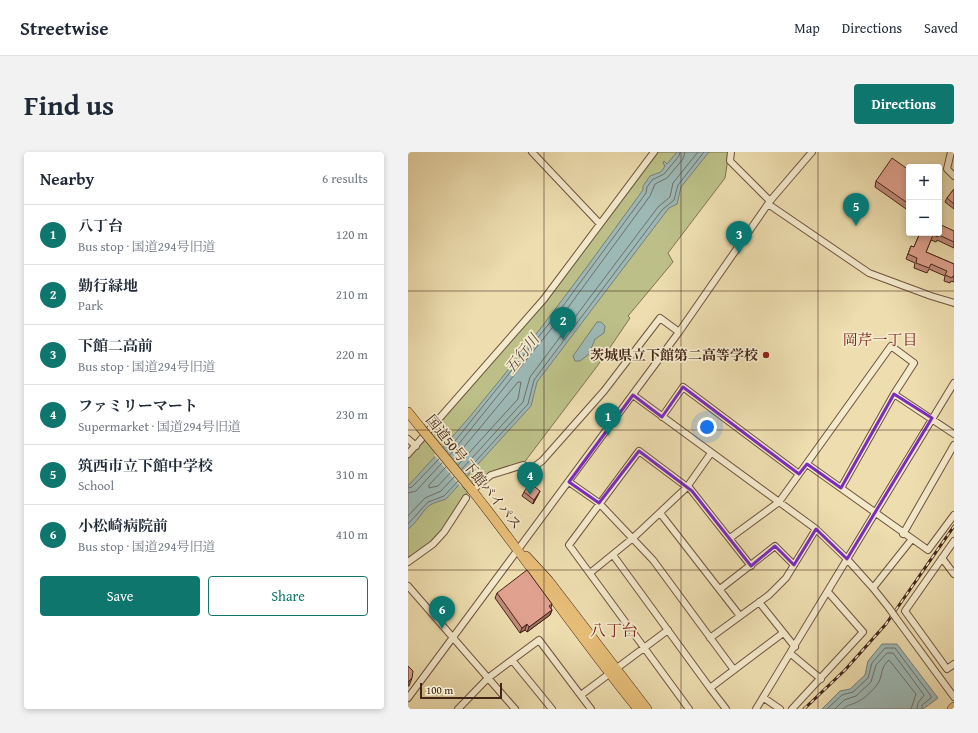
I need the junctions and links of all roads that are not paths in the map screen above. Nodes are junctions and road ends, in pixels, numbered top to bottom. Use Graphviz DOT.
graph roads {
  1 [pos="532,152"];
  2 [pos="654,152"];
  3 [pos="731,152"];
  4 [pos="812,152"];
  5 [pos="951,152"];
  6 [pos="954,176"];
  7 [pos="769,203"];
  8 [pos="600,224"];
  9 [pos="954,303"];
  10 [pos="679,332"];
  11 [pos="954,383"];
  12 [pos="894,394"];
  13 [pos="633,395"];
  14 [pos="408,412"];
  15 [pos="662,417"];
  16 [pos="932,418"];
  17 [pos="954,434"];
  18 [pos="408,439"];
  19 [pos="954,445"];
  20 [pos="416,446"];
  21 [pos="711,453"];
  22 [pos="408,454"];
  23 [pos="807,464"];
  24 [pos="799,474"];
  25 [pos="569,482"];
  26 [pos="688,486"];
  27 [pos="841,488"];
  28 [pos="471,492"];
  29 [pos="779,502"];
  30 [pos="599,503"];
  31 [pos="875,512"];
  32 [pos="660,513"];
  33 [pos="954,514"];
  34 [pos="816,529"];
  35 [pos="903,534"];
  36 [pos="633,538"];
  37 [pos="730,538"];
  38 [pos="912,539"];
  39 [pos="954,541"];
  40 [pos="519,550"];
  41 [pos="613,555"];
  42 [pos="942,558"];
  43 [pos="847,559"];
  44 [pos="408,562"];
  45 [pos="794,565"];
  46 [pos="751,566"];
  47 [pos="590,573"];
  48 [pos="954,574"];
  49 [pos="408,586"];
  50 [pos="873,588"];
  51 [pos="720,589"];
  52 [pos="828,592"];
  53 [pos="760,602"];
  54 [pos="740,616"];
  55 [pos="668,630"];
  56 [pos="783,633"];
  57 [pos="452,638"];
  58 [pos="710,638"];
  59 [pos="795,647"];
  60 [pos="644,648"];
  61 [pos="791,654"];
  62 [pos="512,660"];
  63 [pos="954,664"];
  64 [pos="617,668"];
  65 [pos="946,669"];
  66 [pos="734,670"];
  67 [pos="609,674"];
  68 [pos="951,675"];
  69 [pos="488,678"];
  70 [pos="821,679"];
  71 [pos="710,688"];
  72 [pos="581,695"];
  73 [pos="954,697"];
  74 [pos="408,698"];
  75 [pos="764,698"];
  76 [pos="589,708"];
  77 [pos="458,709"];
  78 [pos="515,709"];
  79 [pos="552,709"];
  80 [pos="638,709"];
  81 [pos="647,709"];
  82 [pos="689,709"];
  83 [pos="726,709"];
  84 [pos="756,709"];
  85 [pos="780,709"];
  86 [pos="792,709"];
  1 -- 8 [label="street"];
  2 -- 8 [label="street"];
  3 -- 7 [label="street"];
  4 -- 7 [label="street"];
  5 -- 6 [label="street"];
  7 -- 9 [label="street"];
  7 -- 10 [label="street"];
  8 -- 20 [label="street"];
  10 -- 13 [label="street"];
  10 -- 28 [label="street"];
  11 -- 16 [label="street"];
  12 -- 16 [label="street"];
  12 -- 23 [label="street"];
  12 -- 27 [label="street"];
  13 -- 15 [label="street"];
  13 -- 25 [label="street"];
  14 -- 28 [label="highway, 国道50号 下館バイパス, bridge"];
  15 -- 21 [label="street"];
  15 -- 24 [label="street"];
  16 -- 17 [label="street"];
  16 -- 31 [label="street"];
  18 -- 20 [label="street"];
  19 -- 35 [label="street"];
  20 -- 22 [label="street"];
  21 -- 26 [label="street"];
  21 -- 29 [label="street"];
  23 -- 24 [label="street"];
  23 -- 27 [label="street"];
  24 -- 29 [label="street"];
  25 -- 30 [label="street"];
  25 -- 40 [label="street"];
  26 -- 30 [label="street"];
  26 -- 32 [label="street"];
  26 -- 37 [label="street"];
  27 -- 31 [label="street"];
  28 -- 40 [label="highway, 国道50号 下館バイパス"];
  28 -- 44 [label="street"];
  29 -- 34 [label="street"];
  29 -- 37 [label="street"];
  30 -- 36 [label="street"];
  30 -- 47 [label="street"];
  31 -- 35 [label="street"];
  31 -- 43 [label="street"];
  32 -- 36 [label="street"];
  32 -- 51 [label="street"];
  33 -- 38 [label="street"];
  34 -- 43 [label="street"];
  34 -- 45 [label="street"];
  35 -- 38 [label="street"];
  36 -- 41 [label="street"];
  36 -- 58 [label="street"];
  37 -- 46 [label="street"];
  38 -- 50 [label="street"];
  39 -- 42 [label="street"];
  40 -- 57 [label="street"];
  40 -- 64 [label="highway, 国道50号 下館バイパス"];
  40 -- 67 [label="highway, 国道50号 下館バイパス"];
  41 -- 47 [label="street"];
  41 -- 55 [label="street"];
  42 -- 48 [label="street"];
  42 -- 65 [label="street"];
  43 -- 50 [label="street"];
  43 -- 52 [label="street"];
  45 -- 46 [label="street"];
  45 -- 53 [label="street"];
  46 -- 51 [label="street"];
  47 -- 60 [label="street"];
  49 -- 57 [label="street"];
  50 -- 73 [label="street, bridge"];
  51 -- 54 [label="street"];
  52 -- 59 [label="street"];
  52 -- 70 [label="street"];
  53 -- 54 [label="street"];
  53 -- 56 [label="street"];
  54 -- 58 [label="street"];
  55 -- 60 [label="street"];
  55 -- 71 [label="street"];
  56 -- 59 [label="street"];
  56 -- 66 [label="street"];
  57 -- 69 [label="street"];
  57 -- 74 [label="street"];
  58 -- 66 [label="street"];
  59 -- 61 [label="street"];
  60 -- 64 [label="street"];
  60 -- 82 [label="street"];
  61 -- 70 [label="street"];
  61 -- 75 [label="street"];
  62 -- 69 [label="street"];
  62 -- 72 [label="street"];
  62 -- 79 [label="street"];
  63 -- 65 [label="street"];
  64 -- 81 [label="highway, 国道50号 下館バイパス"];
  65 -- 68 [label="street"];
  66 -- 71 [label="street"];
  67 -- 72 [label="street"];
  67 -- 80 [label="highway, 国道50号 下館バイパス"];
  69 -- 77 [label="street"];
  69 -- 78 [label="street"];
  70 -- 86 [label="street"];
  71 -- 83 [label="street"];
  72 -- 76 [label="street"];
  75 -- 84 [label="street"];
  75 -- 85 [label="street"];
}
